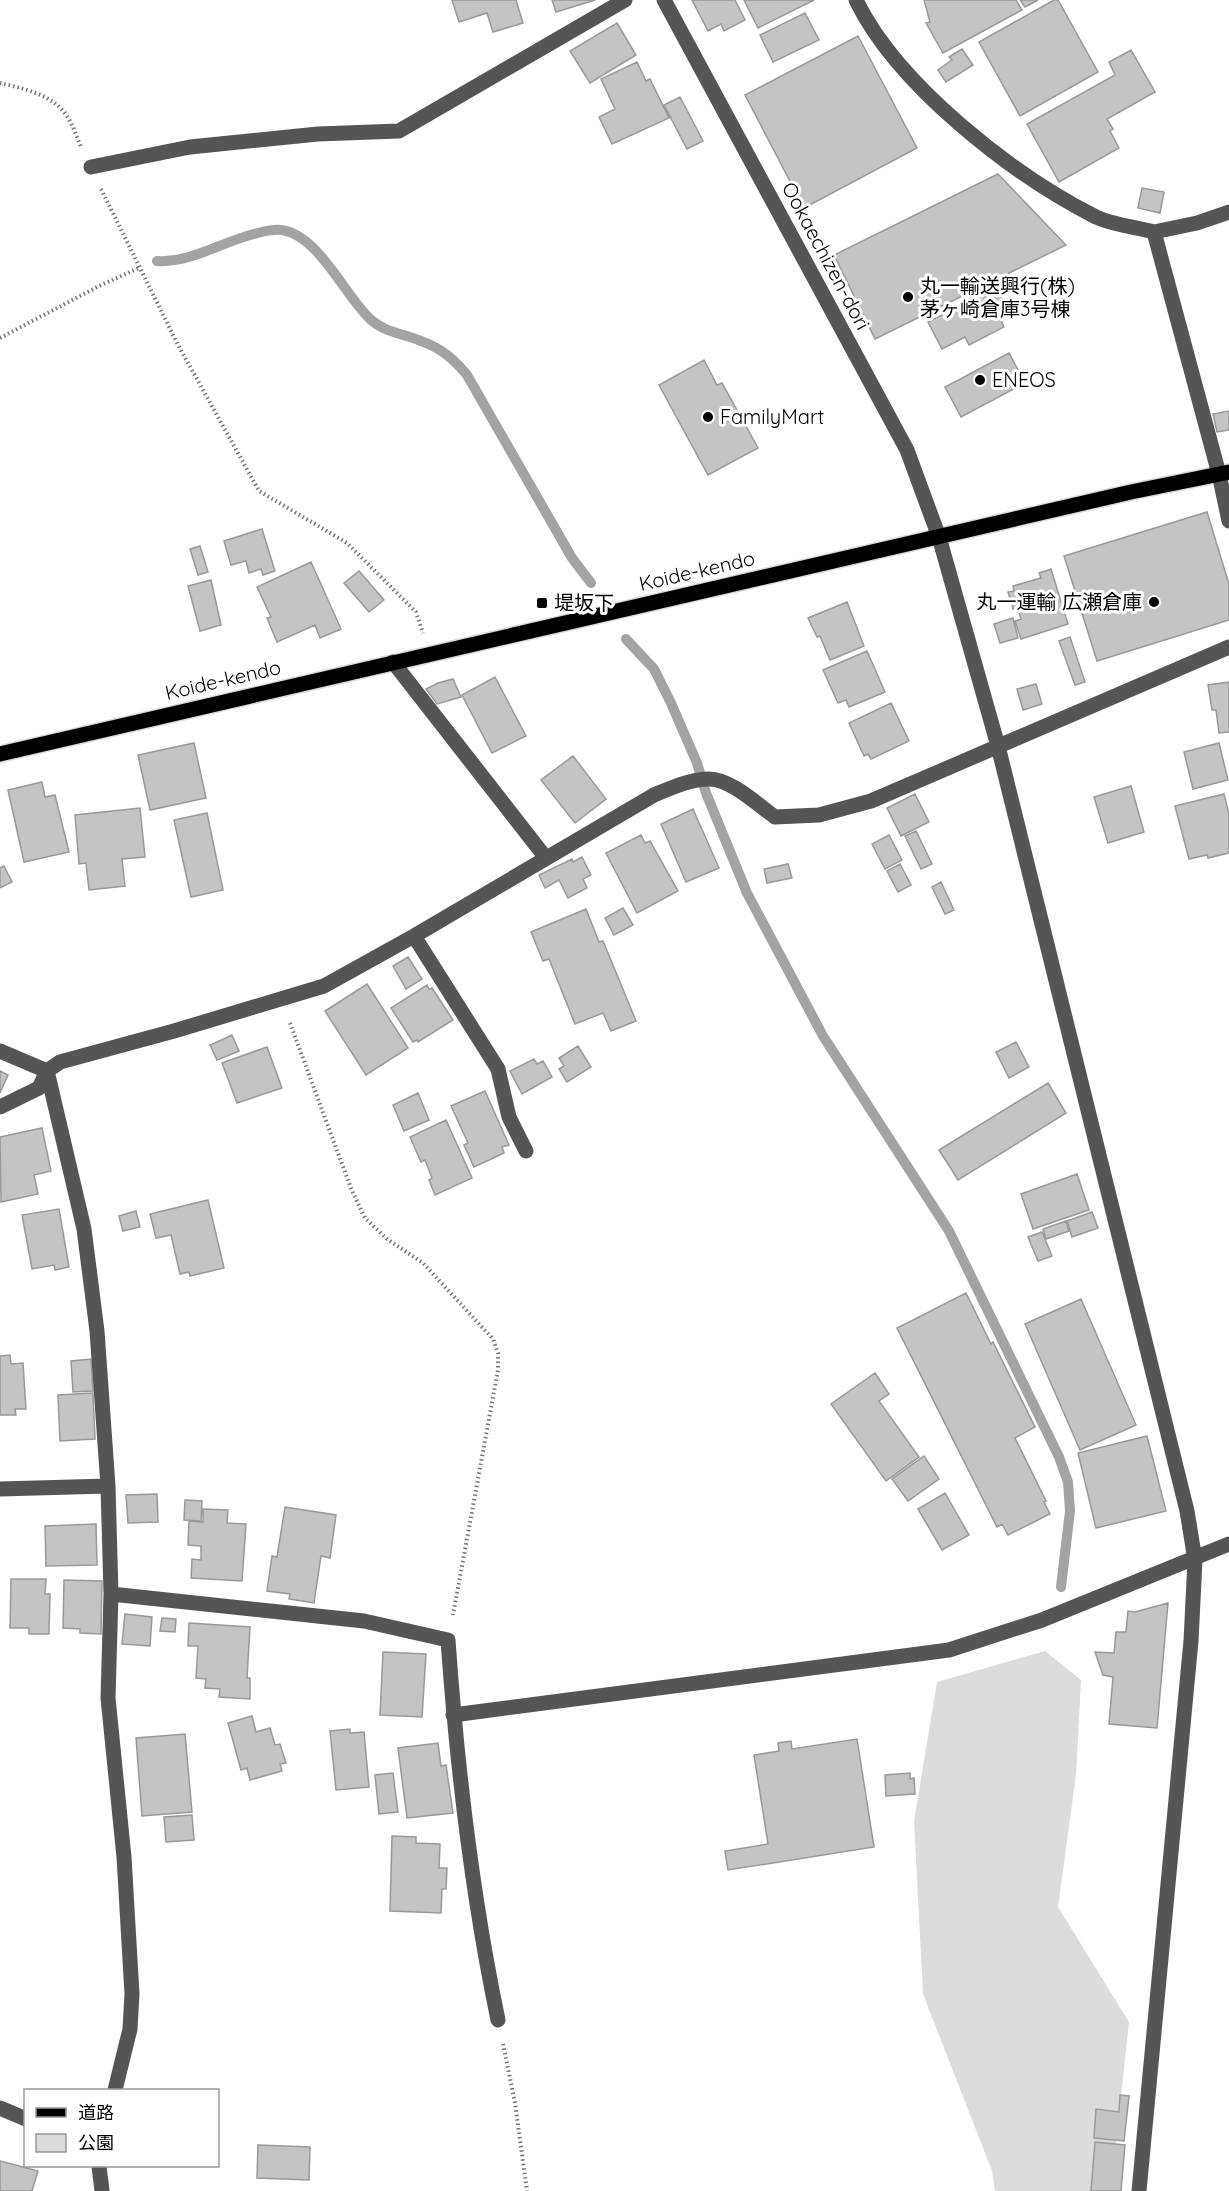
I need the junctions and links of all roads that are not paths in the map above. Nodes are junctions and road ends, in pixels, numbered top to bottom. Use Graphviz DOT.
graph roads {
  1 [pos="625,0"];
  2 [pos="664,0"];
  3 [pos="856,0"];
  4 [pos="91,167"];
  5 [pos="1229,212"];
  6 [pos="1154,232"];
  7 [pos="1224,473"];
  8 [pos="1229,521"];
  9 [pos="939,537"];
  10 [pos="1229,647"];
  11 [pos="393,662"];
  12 [pos="998,746"];
  13 [pos="0,754"];
  14 [pos="546,858"];
  15 [pos="414,936"];
  16 [pos="0,1051"];
  17 [pos="47,1071"];
  18 [pos="0,1107"];
  19 [pos="526,1151"];
  20 [pos="108,1486"];
  21 [pos="0,1489"];
  22 [pos="1229,1544"];
  23 [pos="1195,1560"];
  24 [pos="111,1594"];
  25 [pos="453,1715"];
  26 [pos="498,2020"];
  27 [pos="115,2089"];
  28 [pos="0,2108"];
  29 [pos="24,2118"];
  30 [pos="99,2167"];
  31 [pos="102,2191"];
  32 [pos="1139,2191"];
  1 -- 4 [label="street"];
  2 -- 9 [label="street, Ookaechizen-dori"];
  3 -- 6 [label="street"];
  5 -- 6 [label="street"];
  6 -- 7 [label="street"];
  7 -- 8 [label="street"];
  7 -- 9 [label="main road, Koide-kendo"];
  9 -- 11 [label="main road, Koide-kendo"];
  9 -- 12 [label="street, Ookaechizen-dori"];
  10 -- 12 [label="street"];
  11 -- 13 [label="main road, Koide-kendo"];
  11 -- 14 [label="street"];
  12 -- 14 [label="street"];
  12 -- 23 [label="street, Ookaechizen-dori"];
  14 -- 15 [label="street"];
  15 -- 17 [label="street"];
  15 -- 19 [label="street"];
  16 -- 17 [label="street"];
  17 -- 18 [label="street"];
  17 -- 20 [label="street"];
  20 -- 21 [label="street"];
  20 -- 24 [label="street"];
  22 -- 23 [label="street"];
  23 -- 25 [label="street"];
  23 -- 32 [label="street, Ookaechizen-dori"];
  24 -- 25 [label="street"];
  24 -- 27 [label="street"];
  25 -- 26 [label="street"];
  28 -- 29 [label="street"];
  30 -- 31 [label="street"];
}
